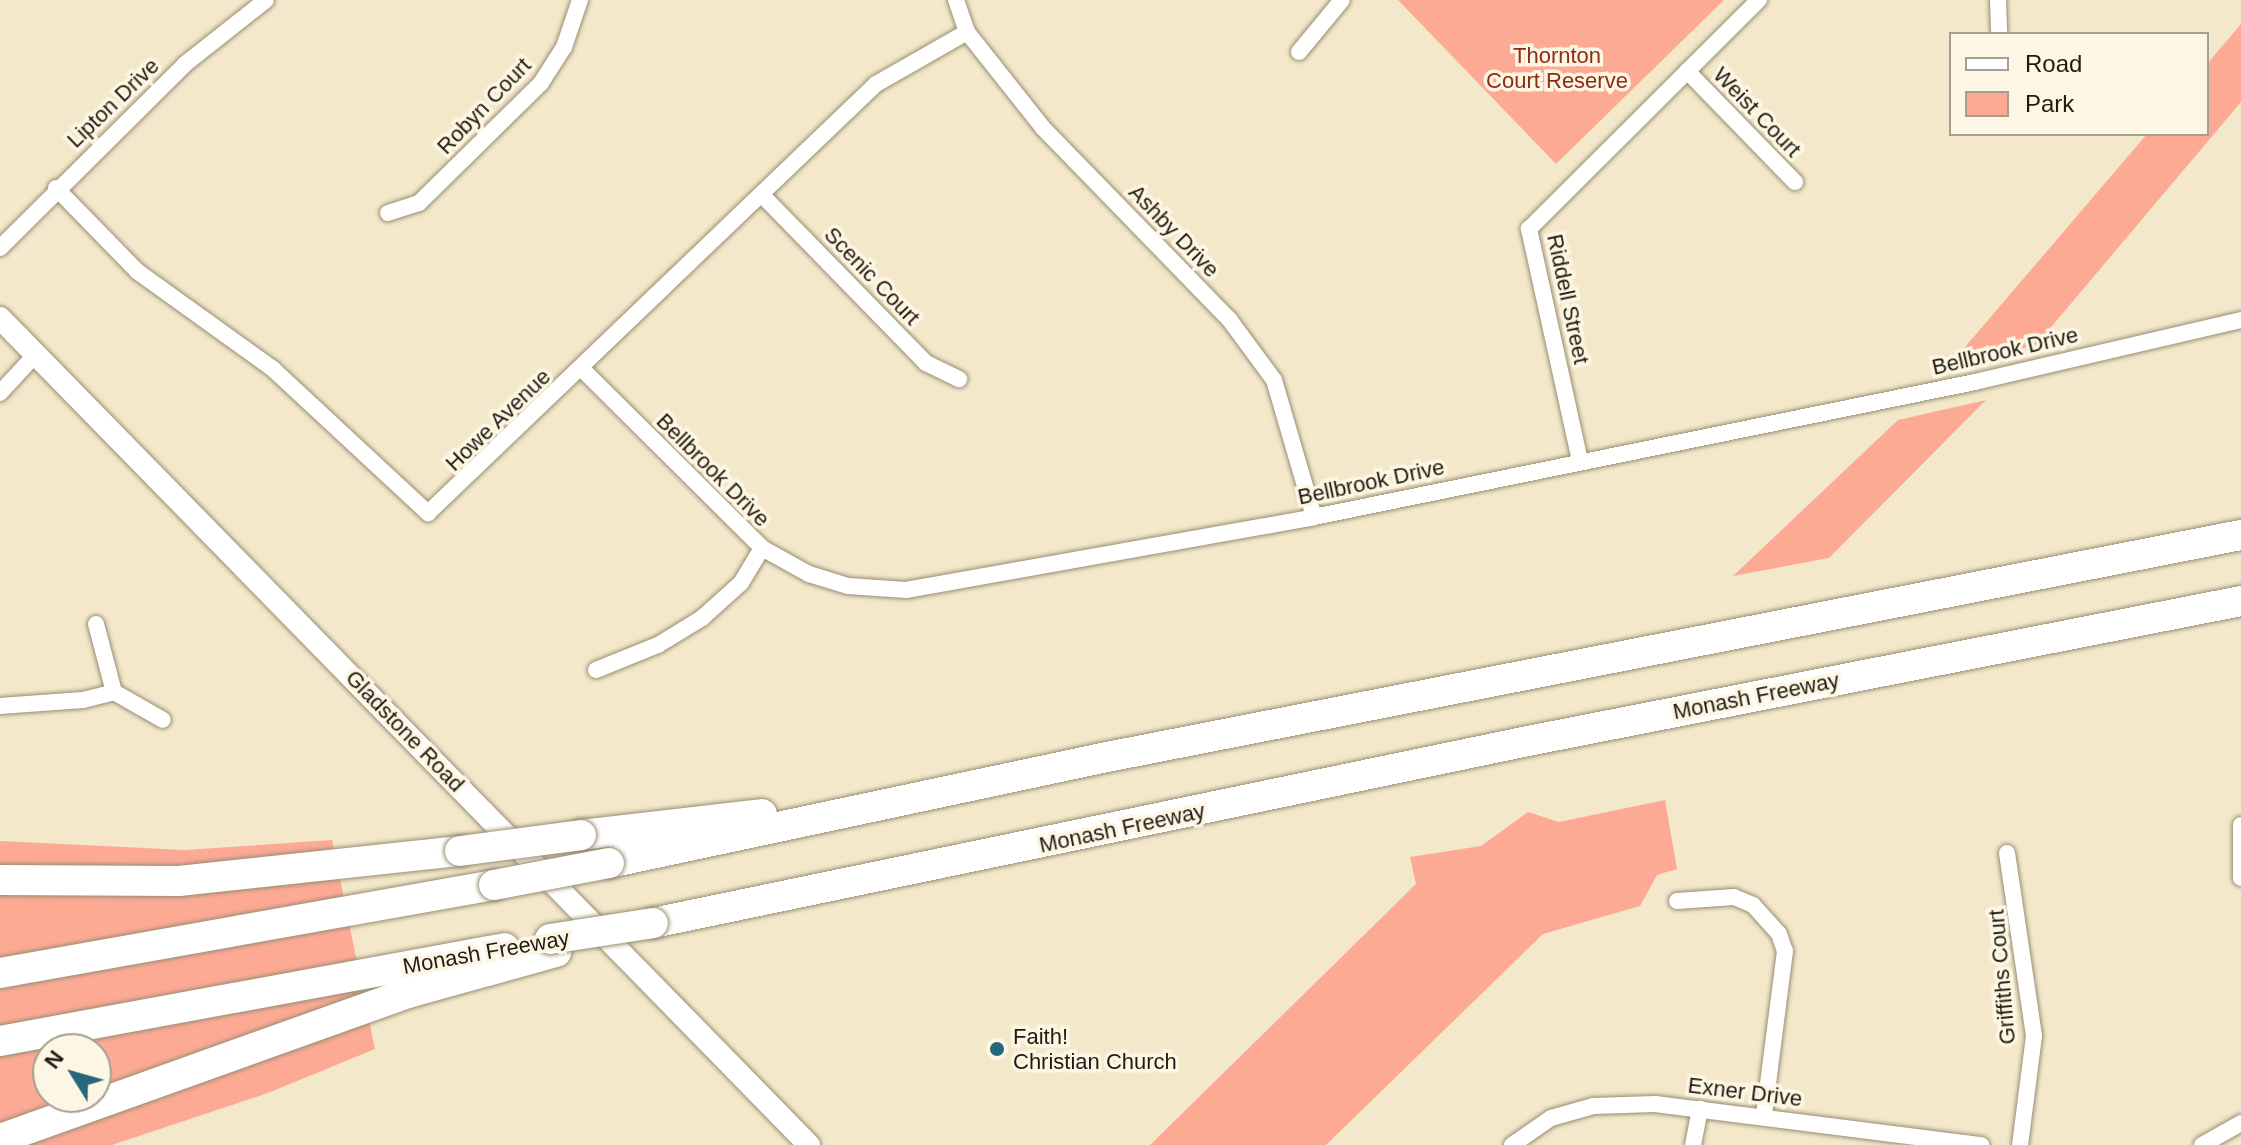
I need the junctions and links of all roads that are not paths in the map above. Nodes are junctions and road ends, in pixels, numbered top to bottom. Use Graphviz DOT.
graph roads {
  1 [pos="266,0"];
  2 [pos="580,0"];
  3 [pos="956,0"];
  4 [pos="1342,0"];
  5 [pos="1759,0"];
  6 [pos="1998,0"];
  7 [pos="967,32"];
  8 [pos="1999,32"];
  9 [pos="1299,52"];
  10 [pos="1687,71"];
  11 [pos="1795,182"];
  12 [pos="56,188"];
  13 [pos="762,195"];
  14 [pos="388,213"];
  15 [pos="0,248"];
  16 [pos="0,318"];
  17 [pos="2241,320"];
  18 [pos="36,354"];
  19 [pos="582,369"];
  20 [pos="959,379"];
  21 [pos="0,393"];
  22 [pos="1580,461"];
  23 [pos="1314,517"];
  24 [pos="2241,535"];
  25 [pos="762,548"];
  26 [pos="2241,601"];
  27 [pos="96,624"];
  28 [pos="596,670"];
  29 [pos="114,692"];
  30 [pos="0,706"];
  31 [pos="163,720"];
  32 [pos="908,799"];
  33 [pos="2241,825"];
  34 [pos="2007,853"];
  35 [pos="2241,878"];
  36 [pos="0,880"];
  37 [pos="1677,901"];
  38 [pos="553,946"];
  39 [pos="0,973"];
  40 [pos="0,1041"];
  41 [pos="1700,1109"];
  42 [pos="1764,1116"];
  43 [pos="2241,1123"];
  44 [pos="5,1138"];
  45 [pos="809,1145"];
  46 [pos="1512,1145"];
  47 [pos="1693,1145"];
  48 [pos="1981,1145"];
  49 [pos="2020,1145"];
  50 [pos="2202,1145"];
  1 -- 12 [label="street, Lipton Drive"];
  2 -- 14 [label="street, Robyn Court"];
  3 -- 7 [label="street, Ashby Drive"];
  4 -- 9 [label="street"];
  5 -- 10 [label="street, Riddell Street"];
  6 -- 8 [label="street"];
  7 -- 13 [label="street, Howe Avenue"];
  7 -- 23 [label="street, Ashby Drive"];
  10 -- 11 [label="street, Weist Court"];
  10 -- 22 [label="street, Riddell Street"];
  12 -- 15 [label="street, Lipton Drive"];
  12 -- 19 [label="street, Howe Avenue"];
  13 -- 19 [label="street, Howe Avenue"];
  13 -- 20 [label="street, Scenic Court"];
  16 -- 18 [label="main road, Gladstone Road"];
  17 -- 22 [label="street, Bellbrook Drive"];
  18 -- 21 [label="street"];
  18 -- 45 [label="main road, Gladstone Road"];
  19 -- 25 [label="street, Bellbrook Drive"];
  22 -- 23 [label="street, Bellbrook Drive"];
  23 -- 25 [label="street, Bellbrook Drive"];
  24 -- 32 [label="highway"];
  25 -- 28 [label="street"];
  26 -- 38 [label="highway, Monash Freeway, bridge"];
  27 -- 29 [label="street"];
  29 -- 30 [label="street"];
  29 -- 31 [label="street"];
  32 -- 36 [label="highway, bridge"];
  32 -- 39 [label="highway, bridge"];
  33 -- 35 [label="street"];
  34 -- 49 [label="street, Griffiths Court"];
  37 -- 42 [label="street"];
  38 -- 40 [label="highway, Monash Freeway"];
  38 -- 44 [label="highway"];
  41 -- 42 [label="street, Exner Drive"];
  41 -- 46 [label="street, Exner Drive"];
  41 -- 47 [label="street"];
  42 -- 48 [label="street, Exner Drive"];
  43 -- 50 [label="street"];
}
